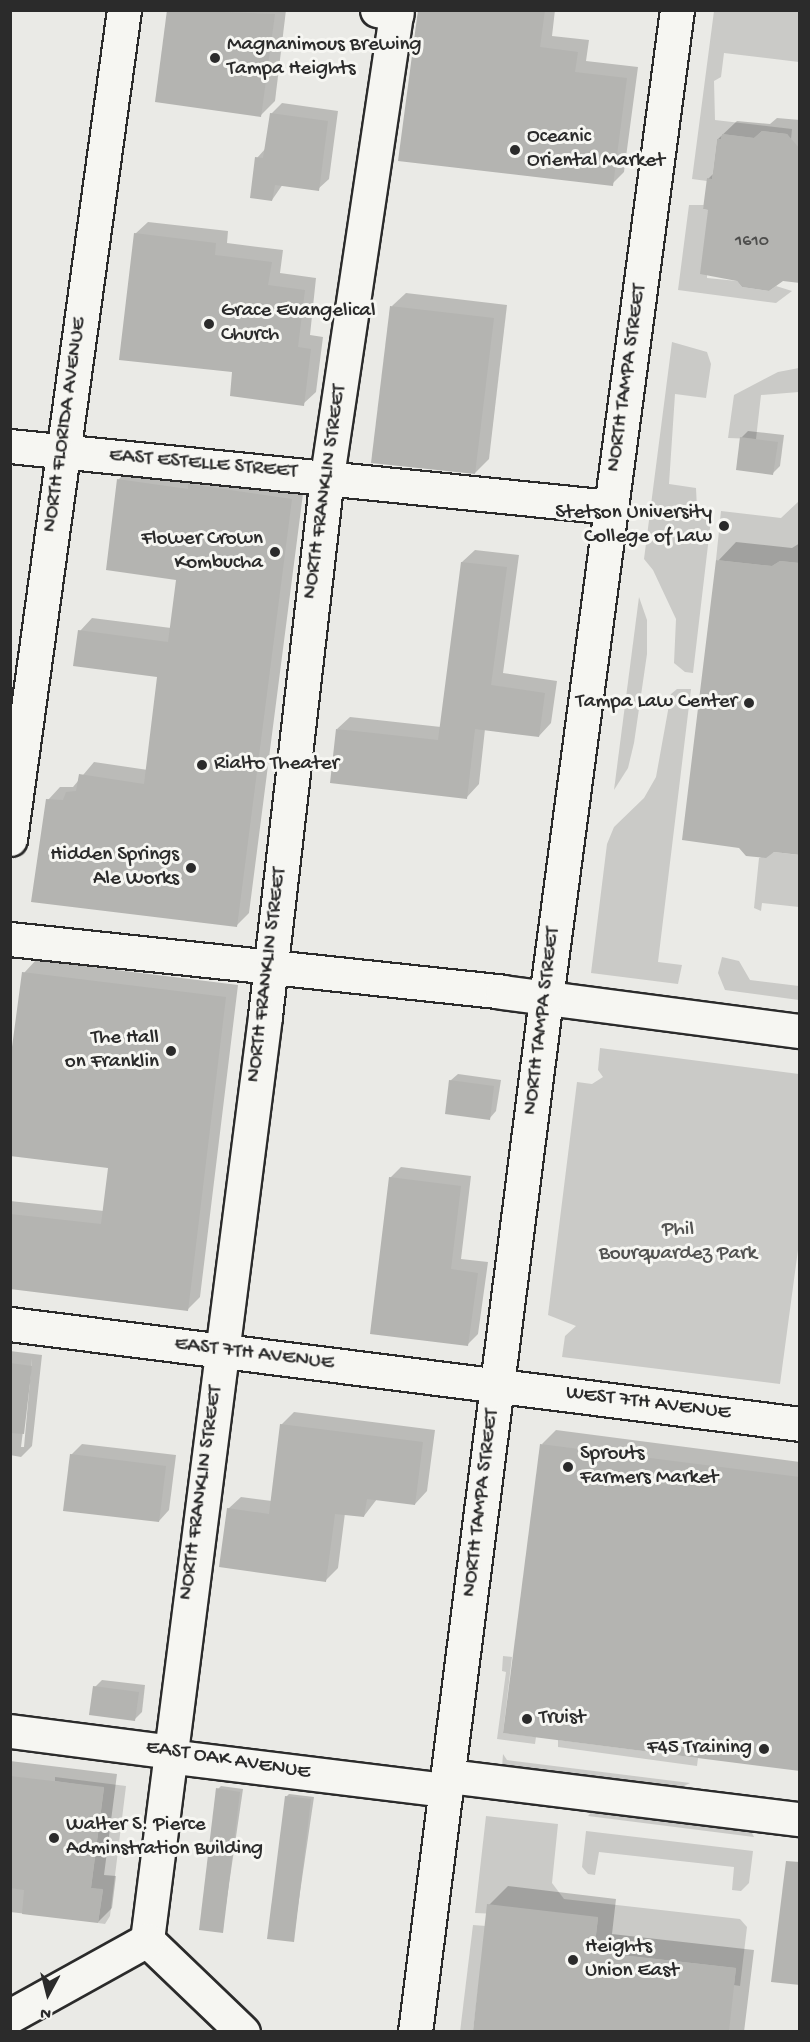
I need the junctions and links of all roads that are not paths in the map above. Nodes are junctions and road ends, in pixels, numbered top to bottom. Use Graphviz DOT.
graph roads {
  1 [pos="124,10"];
  2 [pos="677,10"];
  3 [pos="390,12"];
  4 [pos="10,446"];
  5 [pos="61,452"];
  6 [pos="327,476"];
  7 [pos="611,507"];
  8 [pos="10,839"];
  9 [pos="10,939"];
  10 [pos="270,966"];
  11 [pos="546,998"];
  12 [pos="800,1031"];
  13 [pos="10,1324"];
  14 [pos="221,1351"];
  15 [pos="497,1385"];
  16 [pos="800,1424"];
  17 [pos="10,1731"];
  18 [pos="168,1756"];
  19 [pos="447,1783"];
  20 [pos="800,1819"];
  21 [pos="147,1940"];
  22 [pos="10,2016"];
  23 [pos="243,2031"];
  24 [pos="415,2031"];
  1 -- 5 [label="street, NORTH FLORIDA AVENUE"];
  2 -- 7 [label="street, NORTH TAMPA STREET"];
  3 -- 6 [label="street, NORTH FRANKLIN STREET"];
  4 -- 5 [label="street, EAST ESTELLE STREET"];
  5 -- 6 [label="street, EAST ESTELLE STREET"];
  5 -- 8 [label="street, NORTH FLORIDA AVENUE"];
  6 -- 7 [label="street, EAST ESTELLE STREET"];
  6 -- 10 [label="street, NORTH FRANKLIN STREET"];
  7 -- 11 [label="street, NORTH TAMPA STREET"];
  9 -- 10 [label="street"];
  10 -- 11 [label="street"];
  10 -- 14 [label="street, NORTH FRANKLIN STREET"];
  11 -- 12 [label="street"];
  11 -- 15 [label="street, NORTH TAMPA STREET"];
  13 -- 14 [label="street, EAST 7TH AVENUE"];
  14 -- 15 [label="street, EAST 7TH AVENUE"];
  14 -- 18 [label="street, NORTH FRANKLIN STREET"];
  15 -- 16 [label="street, WEST 7TH AVENUE"];
  15 -- 19 [label="street, NORTH TAMPA STREET"];
  17 -- 18 [label="street, EAST OAK AVENUE"];
  18 -- 19 [label="street, EAST OAK AVENUE"];
  18 -- 21 [label="street, NORTH FRANKLIN STREET"];
  19 -- 20 [label="street, EAST OAK AVENUE"];
  19 -- 24 [label="street, NORTH TAMPA STREET"];
  21 -- 22 [label="street"];
  21 -- 23 [label="street"];
}
